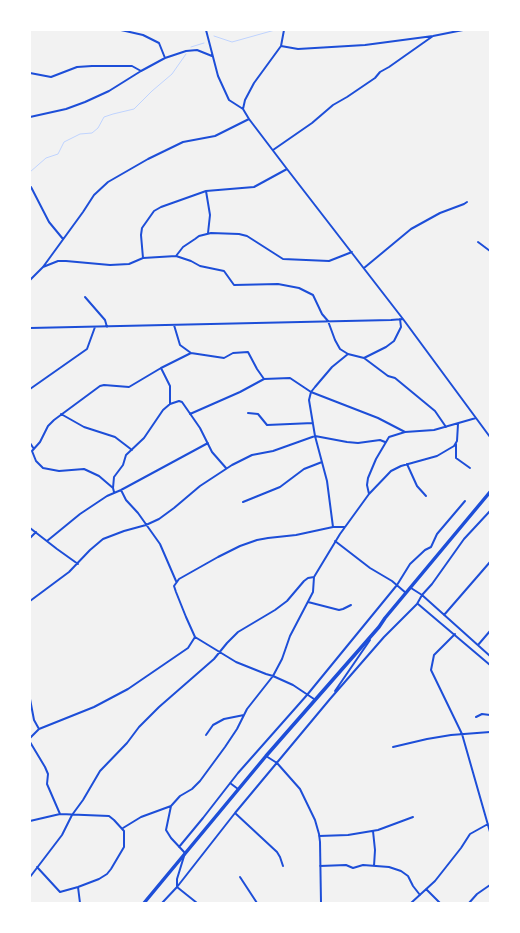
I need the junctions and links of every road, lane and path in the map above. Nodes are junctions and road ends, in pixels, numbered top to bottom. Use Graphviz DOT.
graph roads {
  1 [pos="121,30"];
  2 [pos="206,30"];
  3 [pos="463,30"];
  4 [pos="284,31"];
  5 [pos="433,36"];
  6 [pos="282,46"];
  7 [pos="212,56"];
  8 [pos="165,58"];
  9 [pos="141,71"];
  10 [pos="30,73"];
  11 [pos="243,109"];
  12 [pos="30,117"];
  13 [pos="249,119"];
  14 [pos="273,150"];
  15 [pos="287,169"];
  16 [pos="31,187"];
  17 [pos="206,191"];
  18 [pos="467,202"];
  19 [pos="208,233"];
  20 [pos="63,239"];
  21 [pos="478,242"];
  22 [pos="352,252"];
  23 [pos="490,252"];
  24 [pos="176,256"];
  25 [pos="143,258"];
  26 [pos="43,267"];
  27 [pos="364,268"];
  28 [pos="30,280"];
  29 [pos="85,297"];
  30 [pos="402,319"];
  31 [pos="328,321"];
  32 [pos="174,325"];
  33 [pos="96,327"];
  34 [pos="107,327"];
  35 [pos="30,328"];
  36 [pos="191,353"];
  37 [pos="348,354"];
  38 [pos="364,358"];
  39 [pos="161,368"];
  40 [pos="264,379"];
  41 [pos="30,389"];
  42 [pos="311,392"];
  43 [pos="170,404"];
  44 [pos="248,413"];
  45 [pos="61,414"];
  46 [pos="190,414"];
  47 [pos="476,418"];
  48 [pos="313,423"];
  49 [pos="458,424"];
  50 [pos="446,428"];
  51 [pos="405,432"];
  52 [pos="315,436"];
  53 [pos="490,437"];
  54 [pos="385,442"];
  55 [pos="30,443"];
  56 [pos="208,443"];
  57 [pos="456,444"];
  58 [pos="34,448"];
  59 [pos="132,450"];
  60 [pos="322,462"];
  61 [pos="407,464"];
  62 [pos="226,468"];
  63 [pos="470,468"];
  64 [pos="113,488"];
  65 [pos="122,490"];
  66 [pos="114,492"];
  67 [pos="490,492"];
  68 [pos="369,494"];
  69 [pos="426,496"];
  70 [pos="465,501"];
  71 [pos="243,502"];
  72 [pos="490,511"];
  73 [pos="146,525"];
  74 [pos="333,527"];
  75 [pos="346,527"];
  76 [pos="30,528"];
  77 [pos="36,532"];
  78 [pos="30,538"];
  79 [pos="47,541"];
  80 [pos="335,541"];
  81 [pos="490,562"];
  82 [pos="78,564"];
  83 [pos="314,577"];
  84 [pos="176,582"];
  85 [pos="397,585"];
  86 [pos="410,587"];
  87 [pos="406,593"];
  88 [pos="422,595"];
  89 [pos="30,601"];
  90 [pos="308,602"];
  91 [pos="417,604"];
  92 [pos="351,605"];
  93 [pos="444,615"];
  94 [pos="379,627"];
  95 [pos="490,631"];
  96 [pos="455,634"];
  97 [pos="195,637"];
  98 [pos="478,645"];
  99 [pos="220,652"];
  100 [pos="490,656"];
  101 [pos="490,665"];
  102 [pos="273,676"];
  103 [pos="307,695"];
  104 [pos="30,699"];
  105 [pos="314,699"];
  106 [pos="330,699"];
  107 [pos="244,715"];
  108 [pos="490,715"];
  109 [pos="476,717"];
  110 [pos="39,729"];
  111 [pos="490,732"];
  112 [pos="462,734"];
  113 [pos="206,735"];
  114 [pos="30,738"];
  115 [pos="30,742"];
  116 [pos="393,747"];
  117 [pos="266,756"];
  118 [pos="277,763"];
  119 [pos="230,783"];
  120 [pos="238,789"];
  121 [pos="171,806"];
  122 [pos="235,813"];
  123 [pos="60,814"];
  124 [pos="72,815"];
  125 [pos="413,817"];
  126 [pos="30,821"];
  127 [pos="488,822"];
  128 [pos="122,828"];
  129 [pos="373,830"];
  130 [pos="490,832"];
  131 [pos="319,836"];
  132 [pos="179,847"];
  133 [pos="185,853"];
  134 [pos="282,866"];
  135 [pos="320,866"];
  136 [pos="374,866"];
  137 [pos="37,867"];
  138 [pos="30,877"];
  139 [pos="240,877"];
  140 [pos="490,885"];
  141 [pos="78,887"];
  142 [pos="177,887"];
  143 [pos="426,889"];
  144 [pos="420,895"];
  145 [pos="80,903"];
  146 [pos="144,903"];
  147 [pos="162,903"];
  148 [pos="197,903"];
  149 [pos="257,903"];
  150 [pos="321,903"];
  151 [pos="411,903"];
  152 [pos="440,903"];
  153 [pos="469,903"];
  1 -- 8 [label="street"];
  2 -- 7 [label="street"];
  3 -- 5 [label="street"];
  4 -- 6 [label="street"];
  5 -- 6 [label="street"];
  5 -- 14 [label="street"];
  6 -- 11 [label="street"];
  7 -- 8 [label="street"];
  7 -- 11 [label="street"];
  8 -- 9 [label="street"];
  9 -- 10 [label="street"];
  9 -- 12 [label="street"];
  11 -- 13 [label="street"];
  13 -- 14 [label="street"];
  13 -- 20 [label="street"];
  14 -- 15 [label="street"];
  15 -- 17 [label="street"];
  15 -- 22 [label="street"];
  16 -- 20 [label="street"];
  17 -- 19 [label="street"];
  17 -- 25 [label="street"];
  18 -- 27 [label="street"];
  19 -- 22 [label="street"];
  19 -- 24 [label="street"];
  20 -- 26 [label="street"];
  21 -- 23 [label="street"];
  22 -- 27 [label="street"];
  24 -- 25 [label="street"];
  24 -- 31 [label="street"];
  25 -- 26 [label="street"];
  26 -- 28 [label="street"];
  27 -- 30 [label="street"];
  29 -- 34 [label="street"];
  30 -- 31 [label="street"];
  30 -- 38 [label="street"];
  30 -- 47 [label="street"];
  31 -- 32 [label="street"];
  31 -- 37 [label="street"];
  32 -- 34 [label="street"];
  32 -- 36 [label="street"];
  33 -- 34 [label="street"];
  33 -- 35 [label="street"];
  33 -- 41 [label="street"];
  36 -- 39 [label="street"];
  36 -- 40 [label="street"];
  37 -- 38 [label="street"];
  37 -- 42 [label="street"];
  38 -- 50 [label="street"];
  39 -- 43 [label="street"];
  39 -- 45 [label="street"];
  40 -- 42 [label="street"];
  40 -- 46 [label="street"];
  42 -- 48 [label="street"];
  42 -- 51 [label="street"];
  43 -- 46 [label="street"];
  43 -- 59 [label="street"];
  44 -- 48 [label="street"];
  45 -- 58 [label="street"];
  45 -- 59 [label="street"];
  46 -- 56 [label="street"];
  47 -- 49 [label="street"];
  47 -- 53 [label="street"];
  48 -- 52 [label="street"];
  49 -- 50 [label="street"];
  49 -- 57 [label="street"];
  50 -- 51 [label="street"];
  51 -- 54 [label="street"];
  52 -- 54 [label="street"];
  52 -- 60 [label="street"];
  52 -- 62 [label="street"];
  54 -- 68 [label="street"];
  55 -- 58 [label="street"];
  56 -- 62 [label="street"];
  56 -- 65 [label="street"];
  57 -- 61 [label="street"];
  57 -- 63 [label="street"];
  58 -- 64 [label="street"];
  59 -- 64 [label="street"];
  60 -- 71 [label="street"];
  60 -- 74 [label="street"];
  61 -- 68 [label="street"];
  61 -- 69 [label="street"];
  62 -- 73 [label="street"];
  64 -- 66 [label="street"];
  65 -- 66 [label="street"];
  65 -- 73 [label="street"];
  66 -- 79 [label="street"];
  67 -- 86 [label="highway"];
  68 -- 75 [label="street"];
  70 -- 85 [label="street"];
  72 -- 88 [label="street"];
  73 -- 82 [label="street"];
  73 -- 84 [label="street"];
  74 -- 75 [label="street"];
  74 -- 84 [label="street"];
  75 -- 80 [label="street"];
  76 -- 77 [label="street"];
  77 -- 78 [label="street"];
  77 -- 79 [label="street"];
  79 -- 82 [label="street"];
  80 -- 83 [label="street"];
  80 -- 85 [label="street"];
  81 -- 93 [label="street"];
  82 -- 89 [label="street"];
  83 -- 90 [label="street"];
  83 -- 99 [label="street"];
  84 -- 97 [label="street"];
  85 -- 87 [label="street"];
  85 -- 103 [label="street"];
  86 -- 87 [label="highway"];
  86 -- 88 [label="street"];
  87 -- 94 [label="highway"];
  88 -- 91 [label="street"];
  88 -- 93 [label="street"];
  90 -- 92 [label="street"];
  90 -- 102 [label="street"];
  91 -- 96 [label="street"];
  91 -- 106 [label="street"];
  93 -- 98 [label="street"];
  94 -- 105 [label="highway"];
  94 -- 106 [label="street"];
  95 -- 98 [label="street"];
  96 -- 101 [label="street"];
  96 -- 112 [label="street"];
  97 -- 99 [label="street"];
  97 -- 110 [label="street"];
  98 -- 100 [label="street"];
  99 -- 102 [label="street"];
  99 -- 124 [label="street"];
  102 -- 103 [label="street"];
  102 -- 107 [label="street"];
  103 -- 105 [label="street"];
  103 -- 119 [label="street"];
  104 -- 110 [label="street"];
  105 -- 117 [label="highway"];
  106 -- 118 [label="street"];
  107 -- 113 [label="street"];
  107 -- 121 [label="street"];
  108 -- 109 [label="street"];
  110 -- 114 [label="street"];
  111 -- 112 [label="street"];
  112 -- 116 [label="street"];
  112 -- 127 [label="street"];
  115 -- 123 [label="street"];
  117 -- 118 [label="street"];
  117 -- 120 [label="highway"];
  118 -- 122 [label="street"];
  118 -- 131 [label="street"];
  119 -- 120 [label="street"];
  119 -- 132 [label="street"];
  120 -- 133 [label="highway"];
  121 -- 128 [label="street"];
  121 -- 132 [label="street"];
  122 -- 134 [label="street"];
  122 -- 142 [label="street"];
  123 -- 124 [label="street"];
  123 -- 126 [label="street"];
  124 -- 128 [label="street"];
  124 -- 137 [label="street"];
  125 -- 129 [label="street"];
  127 -- 130 [label="street"];
  127 -- 143 [label="street"];
  128 -- 141 [label="street"];
  129 -- 131 [label="street"];
  129 -- 136 [label="street"];
  131 -- 135 [label="street"];
  132 -- 133 [label="street"];
  133 -- 142 [label="street"];
  133 -- 146 [label="highway"];
  135 -- 136 [label="street"];
  135 -- 150 [label="street"];
  136 -- 144 [label="street"];
  137 -- 138 [label="street"];
  137 -- 141 [label="street"];
  139 -- 149 [label="street"];
  140 -- 153 [label="street"];
  141 -- 145 [label="street"];
  142 -- 147 [label="street"];
  142 -- 148 [label="street"];
  143 -- 144 [label="street"];
  143 -- 152 [label="street"];
  144 -- 151 [label="street"];
}
